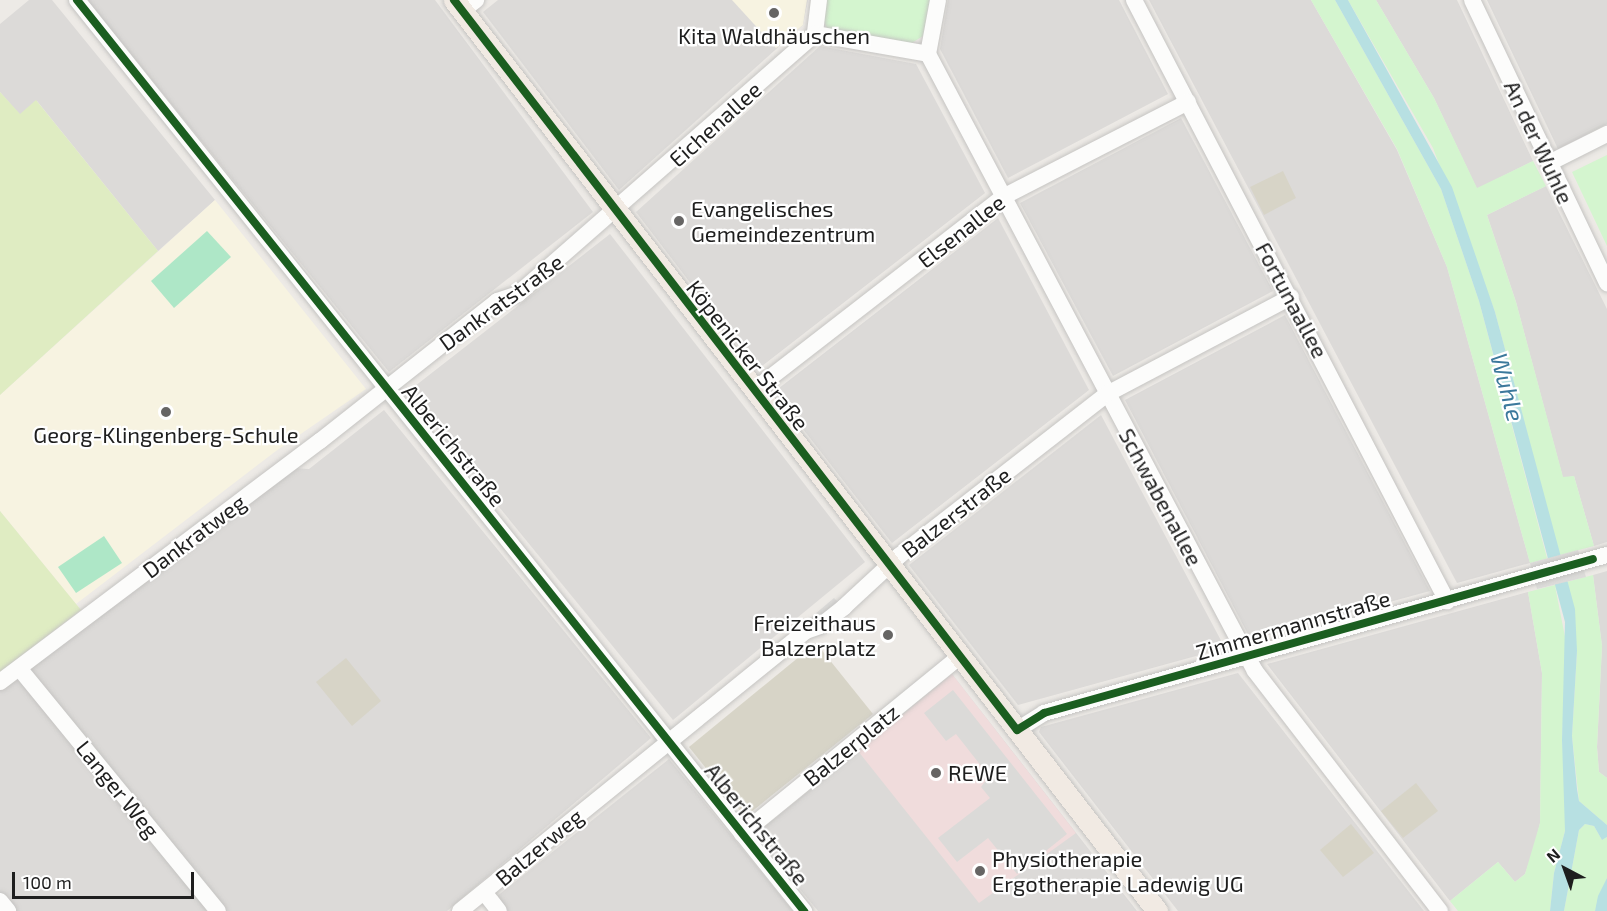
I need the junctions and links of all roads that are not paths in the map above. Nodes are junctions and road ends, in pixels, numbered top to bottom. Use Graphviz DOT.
graph roads {
  1 [pos="77,0"];
  2 [pos="819,0"];
  3 [pos="938,0"];
  4 [pos="1134,0"];
  5 [pos="1472,0"];
  6 [pos="464,4"];
  7 [pos="815,34"];
  8 [pos="928,54"];
  9 [pos="1188,102"];
  10 [pos="1607,134"];
  11 [pos="1550,164"];
  12 [pos="1003,197"];
  13 [pos="615,213"];
  14 [pos="1607,283"];
  15 [pos="1291,297"];
  16 [pos="386,388"];
  17 [pos="753,392"];
  18 [pos="1107,394"];
  19 [pos="1607,555"];
  20 [pos="890,566"];
  21 [pos="1447,601"];
  22 [pos="960,656"];
  23 [pos="1247,657"];
  24 [pos="19,668"];
  25 [pos="0,682"];
  26 [pos="1017,730"];
  27 [pos="669,740"];
  28 [pos="589,805"];
  29 [pos="742,834"];
  30 [pos="484,892"];
  31 [pos="0,901"];
  32 [pos="8,911"];
  33 [pos="218,911"];
  34 [pos="460,911"];
  35 [pos="499,911"];
  36 [pos="804,911"];
  37 [pos="1157,911"];
  38 [pos="1440,911"];
  1 -- 16 [label="street, Alberichstraße"];
  2 -- 7 [label="street"];
  3 -- 8 [label="street"];
  4 -- 9 [label="street, Fortunaallee"];
  5 -- 11 [label="street, An der Wuhle"];
  6 -- 13 [label="main road, Köpenicker Straße"];
  7 -- 8 [label="street"];
  7 -- 13 [label="street, Eichenallee"];
  8 -- 12 [label="street, Schwabenallee"];
  9 -- 12 [label="street, Elsenallee"];
  9 -- 15 [label="street, Fortunaallee"];
  10 -- 11 [label="street"];
  11 -- 14 [label="street, An der Wuhle"];
  12 -- 17 [label="street, Elsenallee"];
  12 -- 18 [label="street, Schwabenallee"];
  13 -- 16 [label="street, Dankratstraße"];
  13 -- 17 [label="main road, Köpenicker Straße"];
  15 -- 18 [label="street, Balzerstraße"];
  15 -- 21 [label="street, Fortunaallee"];
  16 -- 24 [label="street, Dankratweg"];
  16 -- 27 [label="street, Alberichstraße"];
  17 -- 20 [label="main road, Köpenicker Straße"];
  18 -- 20 [label="street, Balzerstraße"];
  18 -- 23 [label="street, Schwabenallee"];
  19 -- 21 [label="street, Zimmermannstraße"];
  20 -- 22 [label="main road, Köpenicker Straße"];
  20 -- 27 [label="street, Balzerstraße"];
  21 -- 23 [label="street, Zimmermannstraße"];
  22 -- 26 [label="main road, Köpenicker Straße"];
  22 -- 29 [label="street, Balzerplatz"];
  23 -- 26 [label="street, Zimmermannstraße"];
  23 -- 38 [label="street, Schwabenallee"];
  24 -- 25 [label="street, Dankratweg"];
  24 -- 33 [label="street, Langer Weg"];
  26 -- 37 [label="main road, Köpenicker Straße"];
  27 -- 28 [label="street, Balzerstraße"];
  27 -- 29 [label="street, Alberichstraße"];
  28 -- 30 [label="street, Balzerweg"];
  29 -- 36 [label="street, Alberichstraße"];
  30 -- 34 [label="street, Balzerweg"];
  30 -- 35 [label="street"];
  31 -- 32 [label="street"];
}
